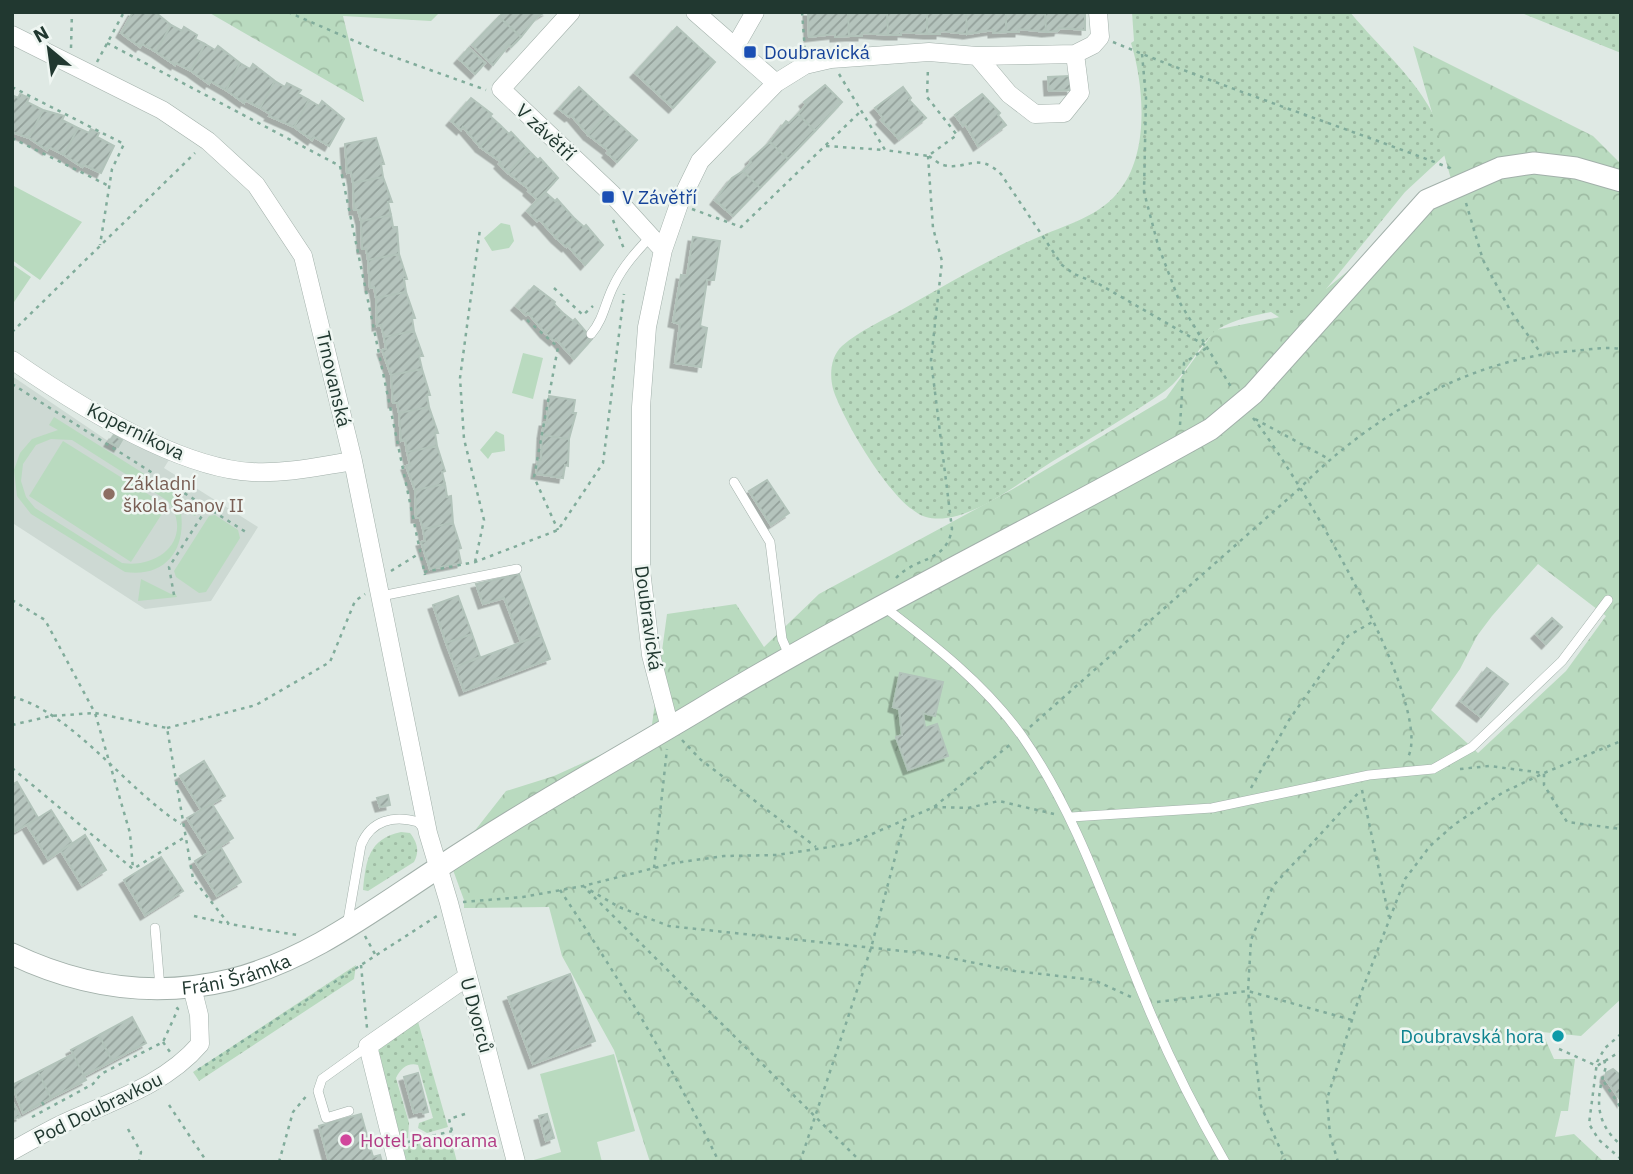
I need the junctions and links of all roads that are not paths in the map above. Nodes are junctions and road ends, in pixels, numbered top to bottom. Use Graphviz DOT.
graph roads {
  1 [pos="572,12"];
  2 [pos="695,12"];
  3 [pos="755,12"];
  4 [pos="1098,12"];
  5 [pos="12,34"];
  6 [pos="734,47"];
  7 [pos="1075,54"];
  8 [pos="977,56"];
  9 [pos="776,83"];
  10 [pos="1621,180"];
  11 [pos="650,236"];
  12 [pos="663,250"];
  13 [pos="591,334"];
  14 [pos="12,360"];
  15 [pos="353,461"];
  16 [pos="734,482"];
  17 [pos="517,569"];
  18 [pos="381,596"];
  19 [pos="1608,600"];
  20 [pos="881,606"];
  21 [pos="789,655"];
  22 [pos="670,728"];
  23 [pos="1071,817"];
  24 [pos="428,833"];
  25 [pos="438,867"];
  26 [pos="155,928"];
  27 [pos="333,937"];
  28 [pos="12,954"];
  29 [pos="467,976"];
  30 [pos="192,987"];
  31 [pos="166,995"];
  32 [pos="368,1046"];
  33 [pos="349,1111"];
  34 [pos="12,1151"];
  35 [pos="397,1162"];
  36 [pos="516,1162"];
  37 [pos="1226,1162"];
  1 -- 11 [label="street, V závětří"];
  2 -- 6 [label="street"];
  3 -- 6 [label="street"];
  4 -- 7 [label="street"];
  5 -- 15 [label="street, Trnovanská"];
  6 -- 9 [label="street"];
  7 -- 8 [label="street, Doubravická"];
  7 -- 8 [label="street"];
  8 -- 9 [label="street, Doubravická"];
  9 -- 12 [label="street, Doubravická"];
  10 -- 20 [label="street, Fráni Šrámka"];
  11 -- 12 [label="street, V závětří"];
  11 -- 13 [label="lane"];
  12 -- 22 [label="street, Doubravická"];
  14 -- 15 [label="street, Koperníkova"];
  15 -- 18 [label="street, Trnovanská"];
  16 -- 21 [label="lane"];
  17 -- 18 [label="lane"];
  18 -- 24 [label="street, Trnovanská"];
  19 -- 23 [label="lane"];
  20 -- 21 [label="street, Fráni Šrámka"];
  20 -- 23 [label="lane"];
  21 -- 22 [label="street, Fráni Šrámka"];
  22 -- 25 [label="street, Fráni Šrámka"];
  23 -- 37 [label="lane"];
  24 -- 25 [label="street, Trnovanská"];
  24 -- 27 [label="lane"];
  25 -- 27 [label="street, Fráni Šrámka"];
  25 -- 29 [label="street, U Dvorců"];
  26 -- 31 [label="lane"];
  27 -- 30 [label="street, Fráni Šrámka"];
  28 -- 31 [label="street, Fráni Šrámka"];
  29 -- 32 [label="street"];
  29 -- 36 [label="street, U Dvorců"];
  30 -- 31 [label="street, Fráni Šrámka"];
  30 -- 34 [label="street, Pod Doubravkou"];
  32 -- 33 [label="lane"];
  32 -- 35 [label="street"];
}
